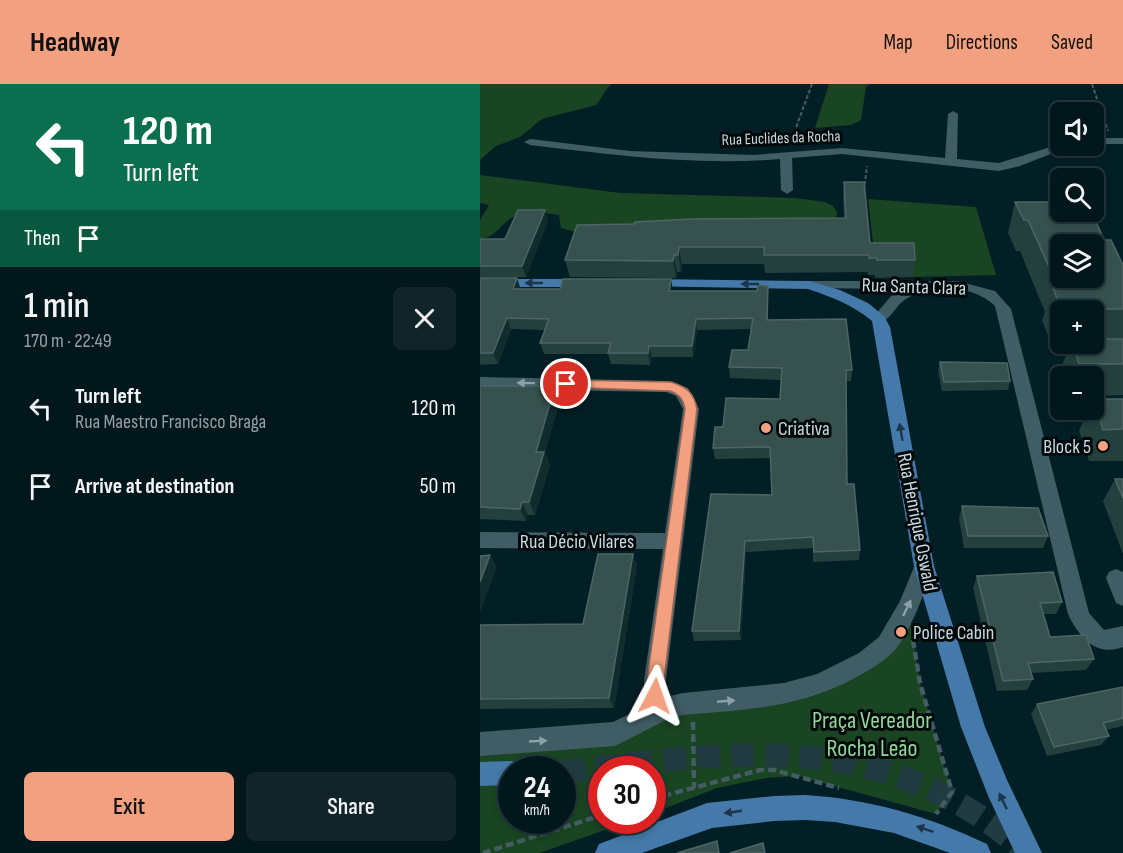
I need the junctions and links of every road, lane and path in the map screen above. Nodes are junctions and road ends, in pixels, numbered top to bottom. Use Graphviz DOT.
graph roads {
  1 [pos="812,84"];
  2 [pos="1092,84"];
  3 [pos="953,114"];
  4 [pos="1104,140"];
  5 [pos="1111,140"];
  6 [pos="1123,141"];
  7 [pos="530,142"];
  8 [pos="1050,151"];
  9 [pos="868,153"];
  10 [pos="786,156"];
  11 [pos="951,162"];
  12 [pos="787,190"];
  13 [pos="863,199"];
  14 [pos="480,283"];
  15 [pos="597,284"];
  16 [pos="632,284"];
  17 [pos="925,284"];
  18 [pos="809,285"];
  19 [pos="879,319"];
  20 [pos="480,383"];
  21 [pos="480,540"];
  22 [pos="675,541"];
  23 [pos="924,566"];
  24 [pos="1123,636"];
  25 [pos="913,638"];
  26 [pos="693,703"];
  27 [pos="655,711"];
  28 [pos="480,744"];
  29 [pos="498,773"];
  30 [pos="480,774"];
  31 [pos="694,788"];
  32 [pos="844,789"];
  33 [pos="666,795"];
  34 [pos="924,811"];
  35 [pos="588,819"];
  36 [pos="483,853"];
  37 [pos="609,853"];
  38 [pos="978,853"];
  39 [pos="1029,853"];
  1 -- 10 [label="path"];
  2 -- 5 [label="path"];
  3 -- 11 [label="street"];
  4 -- 5 [label="street"];
  5 -- 6 [label="street"];
  7 -- 10 [label="street, Rua Euclides da Rocha"];
  8 -- 11 [label="street, Rua Euclides da Rocha"];
  9 -- 10 [label="street, Rua Euclides da Rocha"];
  9 -- 11 [label="street, Rua Euclides da Rocha"];
  9 -- 13 [label="path"];
  10 -- 12 [label="street"];
  15 -- 14 [label="main road, one-way"];
  18 -- 16 [label="main road, Rua Santa Clara, one-way"];
  17 -- 18 [label="street, Rua Santa Clara"];
  17 -- 19 [label="street"];
  17 -- 24 [label="street, Rua Santa Clara"];
  18 -- 19 [label="main road"];
  23 -- 19 [label="main road, Rua Henrique Oswald, one-way"];
  22 -- 20 [label="street, one-way"];
  21 -- 22 [label="street, Rua Décio Vilares"];
  22 -- 27 [label="street"];
  26 -- 23 [label="street, one-way"];
  39 -- 23 [label="main road, Rua Henrique Oswald, one-way"];
  25 -- 34 [label="path"];
  26 -- 27 [label="street"];
  26 -- 31 [label="path"];
  28 -- 27 [label="street, one-way"];
  29 -- 30 [label="main road"];
  31 -- 32 [label="path"];
  31 -- 33 [label="path"];
  35 -- 36 [label="path"];
  38 -- 37 [label="main road, one-way"];
}
